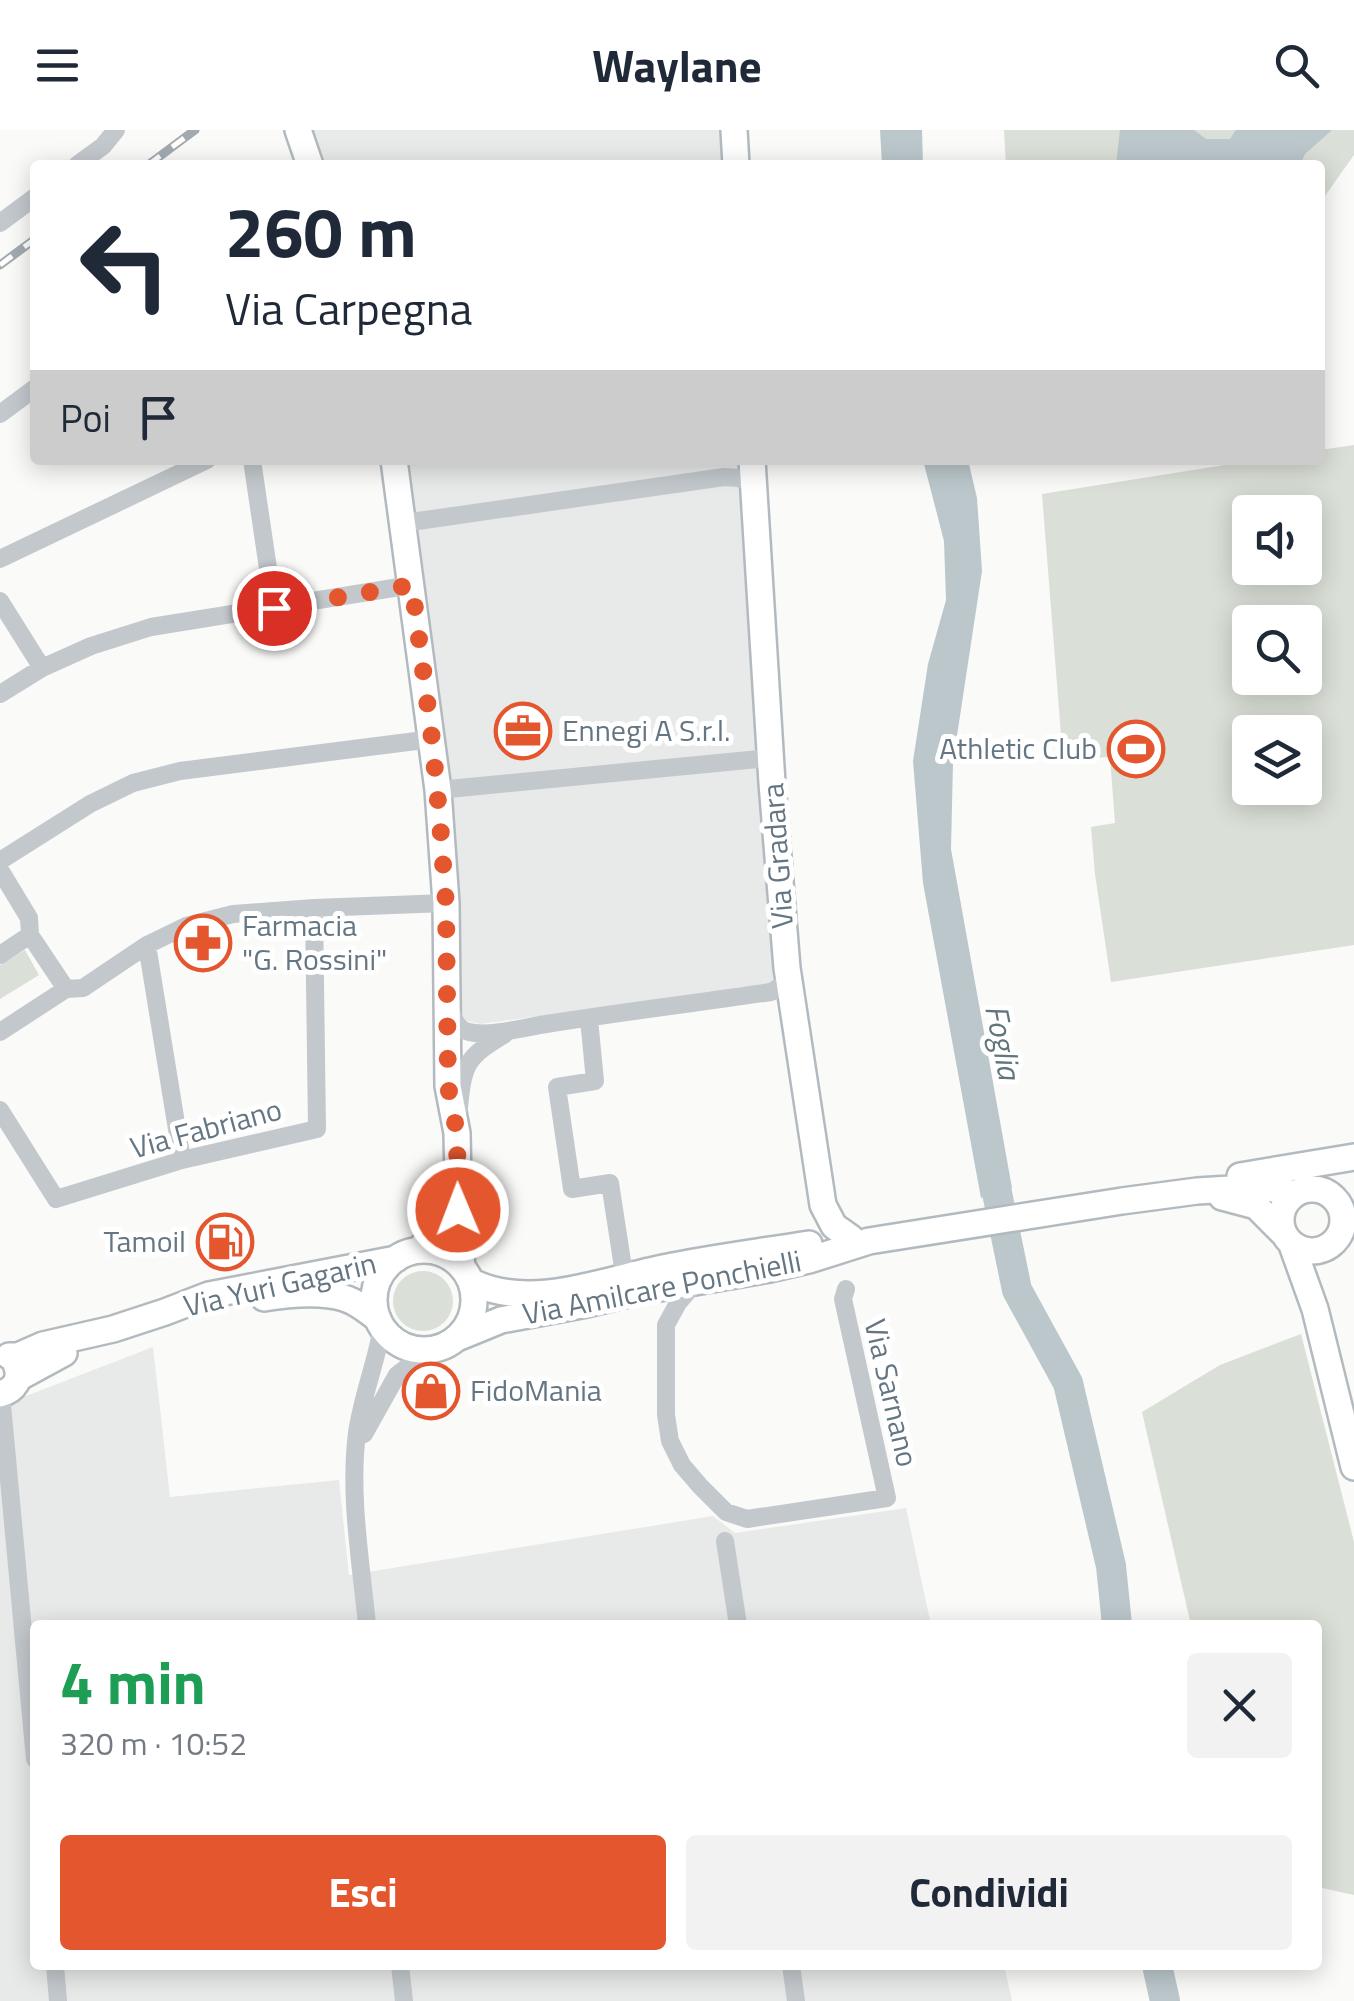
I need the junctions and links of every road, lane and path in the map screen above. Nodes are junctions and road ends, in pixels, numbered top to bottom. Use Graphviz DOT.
graph roads {
  1 [pos="116,130"];
  2 [pos="298,130"];
  3 [pos="734,130"];
  4 [pos="84,160"];
  5 [pos="308,160"];
  6 [pos="736,160"];
  7 [pos="30,200"];
  8 [pos="0,223"];
  9 [pos="30,392"];
  10 [pos="0,414"];
  11 [pos="197,465"];
  12 [pos="253,465"];
  13 [pos="395,465"];
  14 [pos="753,472"];
  15 [pos="404,523"];
  16 [pos="0,559"];
  17 [pos="412,585"];
  18 [pos="0,601"];
  19 [pos="274,608"];
  20 [pos="42,668"];
  21 [pos="0,694"];
  22 [pos="432,739"];
  23 [pos="770,758"];
  24 [pos="438,790"];
  25 [pos="0,861"];
  26 [pos="0,870"];
  27 [pos="446,904"];
  28 [pos="314,908"];
  29 [pos="30,936"];
  30 [pos="147,946"];
  31 [pos="0,955"];
  32 [pos="788,982"];
  33 [pos="66,989"];
  34 [pos="448,1005"];
  35 [pos="589,1019"];
  36 [pos="0,1032"];
  37 [pos="508,1032"];
  38 [pos="0,1110"];
  39 [pos="457,1133"];
  40 [pos="1354,1157"];
  41 [pos="182,1160"];
  42 [pos="1354,1172"];
  43 [pos="458,1188"];
  44 [pos="1322,1190"];
  45 [pos="1197,1191"];
  46 [pos="1295,1194"];
  47 [pos="1349,1214"];
  48 [pos="860,1239"];
  49 [pos="1288,1240"];
  50 [pos="1328,1247"];
  51 [pos="407,1254"];
  52 [pos="467,1274"];
  53 [pos="697,1281"];
  54 [pos="633,1284"];
  55 [pos="846,1289"];
  56 [pos="1316,1309"];
  57 [pos="165,1312"];
  58 [pos="380,1323"];
  59 [pos="666,1325"];
  60 [pos="457,1338"];
  61 [pos="430,1350"];
  62 [pos="6,1375"];
  63 [pos="356,1458"];
  64 [pos="1354,1467"];
  65 [pos="725,1541"];
  66 [pos="366,1620"];
  67 [pos="737,1620"];
  68 [pos="30,1694"];
  69 [pos="55,1970"];
  70 [pos="401,1970"];
  71 [pos="792,1970"];
  72 [pos="58,2001"];
  73 [pos="404,2001"];
  74 [pos="796,2001"];
  1 -- 4 [label="street"];
  2 -- 5 [label="main road"];
  3 -- 6 [label="main road"];
  7 -- 8 [label="street"];
  9 -- 10 [label="street"];
  11 -- 16 [label="street"];
  12 -- 19 [label="street"];
  13 -- 15 [label="main road"];
  14 -- 15 [label="street"];
  14 -- 23 [label="main road, Via Gradara"];
  15 -- 17 [label="main road"];
  17 -- 19 [label="street"];
  17 -- 22 [label="main road"];
  18 -- 20 [label="street"];
  19 -- 20 [label="street"];
  20 -- 21 [label="street"];
  22 -- 24 [label="main road"];
  22 -- 25 [label="street"];
  23 -- 24 [label="street"];
  23 -- 32 [label="main road, Via Gradara"];
  24 -- 27 [label="main road"];
  26 -- 29 [label="street"];
  27 -- 28 [label="street"];
  27 -- 34 [label="main road"];
  28 -- 30 [label="street"];
  28 -- 41 [label="street, Via Fabriano"];
  29 -- 31 [label="street"];
  29 -- 33 [label="street"];
  30 -- 33 [label="street"];
  30 -- 41 [label="street"];
  32 -- 35 [label="street"];
  32 -- 48 [label="main road, Via Gradara"];
  33 -- 36 [label="street"];
  34 -- 37 [label="street"];
  34 -- 39 [label="main road"];
  35 -- 37 [label="street"];
  35 -- 54 [label="street"];
  37 -- 39 [label="street"];
  38 -- 41 [label="street, Via Fabriano"];
  39 -- 43 [label="main road"];
  40 -- 45 [label="main road"];
  42 -- 44 [label="main road, Via Amilcare Ponchielli"];
  43 -- 51 [label="main road"];
  43 -- 52 [label="main road"];
  44 -- 46 [label="main road, Via Amilcare Ponchielli"];
  44 -- 47 [label="main road"];
  45 -- 46 [label="main road, Via Amilcare Ponchielli"];
  45 -- 48 [label="main road, Via Amilcare Ponchielli"];
  45 -- 49 [label="main road, Via Amilcare Ponchielli"];
  46 -- 49 [label="main road"];
  47 -- 50 [label="main road"];
  48 -- 53 [label="main road, Via Amilcare Ponchielli"];
  48 -- 54 [label="main road, Via Amilcare Ponchielli"];
  49 -- 50 [label="main road"];
  49 -- 56 [label="main road"];
  50 -- 56 [label="main road"];
  51 -- 52 [label="main road"];
  51 -- 57 [label="main road, Via Yuri Gagarin"];
  51 -- 58 [label="main road"];
  52 -- 54 [label="main road, Via Amilcare Ponchielli"];
  52 -- 60 [label="main road"];
  53 -- 54 [label="main road, Via Amilcare Ponchielli"];
  53 -- 59 [label="street"];
  54 -- 59 [label="street"];
  54 -- 60 [label="main road, Via Amilcare Ponchielli"];
  55 -- 59 [label="street, Via Sarnano"];
  56 -- 64 [label="main road"];
  57 -- 58 [label="main road, Via Yuri Gagarin"];
  57 -- 62 [label="main road, Via Yuri Gagarin"];
  58 -- 61 [label="main road"];
  58 -- 63 [label="street"];
  60 -- 61 [label="main road"];
  61 -- 63 [label="street"];
  62 -- 68 [label="street"];
  63 -- 66 [label="street"];
  65 -- 67 [label="street"];
  69 -- 72 [label="street"];
  70 -- 73 [label="street"];
  71 -- 74 [label="street"];
}
